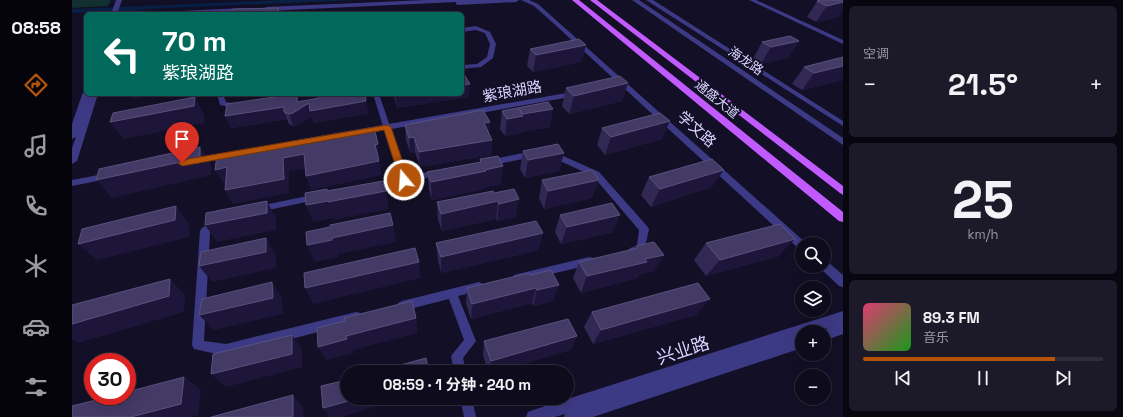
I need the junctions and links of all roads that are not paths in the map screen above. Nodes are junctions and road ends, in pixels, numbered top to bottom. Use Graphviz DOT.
graph roads {
  1 [pos="464,0"];
  2 [pos="516,0"];
  3 [pos="524,0"];
  4 [pos="534,0"];
  5 [pos="575,0"];
  6 [pos="593,0"];
  7 [pos="635,0"];
  8 [pos="649,0"];
  9 [pos="752,0"];
  10 [pos="125,3"];
  11 [pos="255,11"];
  12 [pos="119,12"];
  13 [pos="222,12"];
  14 [pos="240,12"];
  15 [pos="554,20"];
  16 [pos="464,30"];
  17 [pos="843,42"];
  18 [pos="464,67"];
  19 [pos="626,85"];
  20 [pos="611,87"];
  21 [pos="588,92"];
  22 [pos="85,96"];
  23 [pos="93,96"];
  24 [pos="221,96"];
  25 [pos="377,96"];
  26 [pos="248,105"];
  27 [pos="843,124"];
  28 [pos="387,127"];
  29 [pos="72,136"];
  30 [pos="843,142"];
  31 [pos="285,145"];
  32 [pos="237,154"];
  33 [pos="72,161"];
  34 [pos="182,163"];
  35 [pos="480,165"];
  36 [pos="449,171"];
  37 [pos="119,174"];
  38 [pos="404,180"];
  39 [pos="72,183"];
  40 [pos="366,188"];
  41 [pos="843,191"];
  42 [pos="328,195"];
  43 [pos="251,210"];
  44 [pos="843,218"];
  45 [pos="222,219"];
  46 [pos="795,239"];
  47 [pos="626,252"];
  48 [pos="595,260"];
  49 [pos="831,271"];
  50 [pos="505,281"];
  51 [pos="843,282"];
  52 [pos="490,284"];
  53 [pos="452,293"];
  54 [pos="392,308"];
  55 [pos="369,314"];
  56 [pos="843,317"];
  57 [pos="843,328"];
  58 [pos="831,332"];
  59 [pos="795,344"];
  60 [pos="458,365"];
  61 [pos="467,405"];
  62 [pos="470,417"];
  63 [pos="533,417"];
  64 [pos="571,417"];
  1 -- 11 [label="street"];
  2 -- 11 [label="street"];
  3 -- 15 [label="street, 学文路"];
  4 -- 15 [label="street, 学文路"];
  5 -- 44 [label="main road, 通盛大道"];
  6 -- 41 [label="main road, 通盛大道"];
  7 -- 30 [label="street, 海龙路"];
  8 -- 27 [label="street"];
  9 -- 17 [label="street"];
  10 -- 12 [label="street"];
  11 -- 13 [label="street"];
  11 -- 14 [label="street"];
  15 -- 19 [label="street, 学文路"];
  16 -- 18 [label="street"];
  19 -- 20 [label="street"];
  19 -- 46 [label="street, 学文路"];
  21 -- 28 [label="street, 紫琅湖路"];
  22 -- 29 [label="street"];
  23 -- 33 [label="street"];
  24 -- 26 [label="street"];
  25 -- 28 [label="street"];
  28 -- 31 [label="street, 紫琅湖路"];
  28 -- 38 [label="street"];
  32 -- 34 [label="street"];
  35 -- 47 [label="street"];
  36 -- 38 [label="street"];
  37 -- 39 [label="street"];
  38 -- 40 [label="street"];
  42 -- 43 [label="street"];
  45 -- 55 [label="street"];
  48 -- 50 [label="street"];
  49 -- 51 [label="street"];
  52 -- 53 [label="street"];
  53 -- 54 [label="street"];
  53 -- 60 [label="street"];
  56 -- 63 [label="street, 兴业路"];
  57 -- 58 [label="street"];
  59 -- 64 [label="street, 兴业路"];
  61 -- 62 [label="street"];
}
